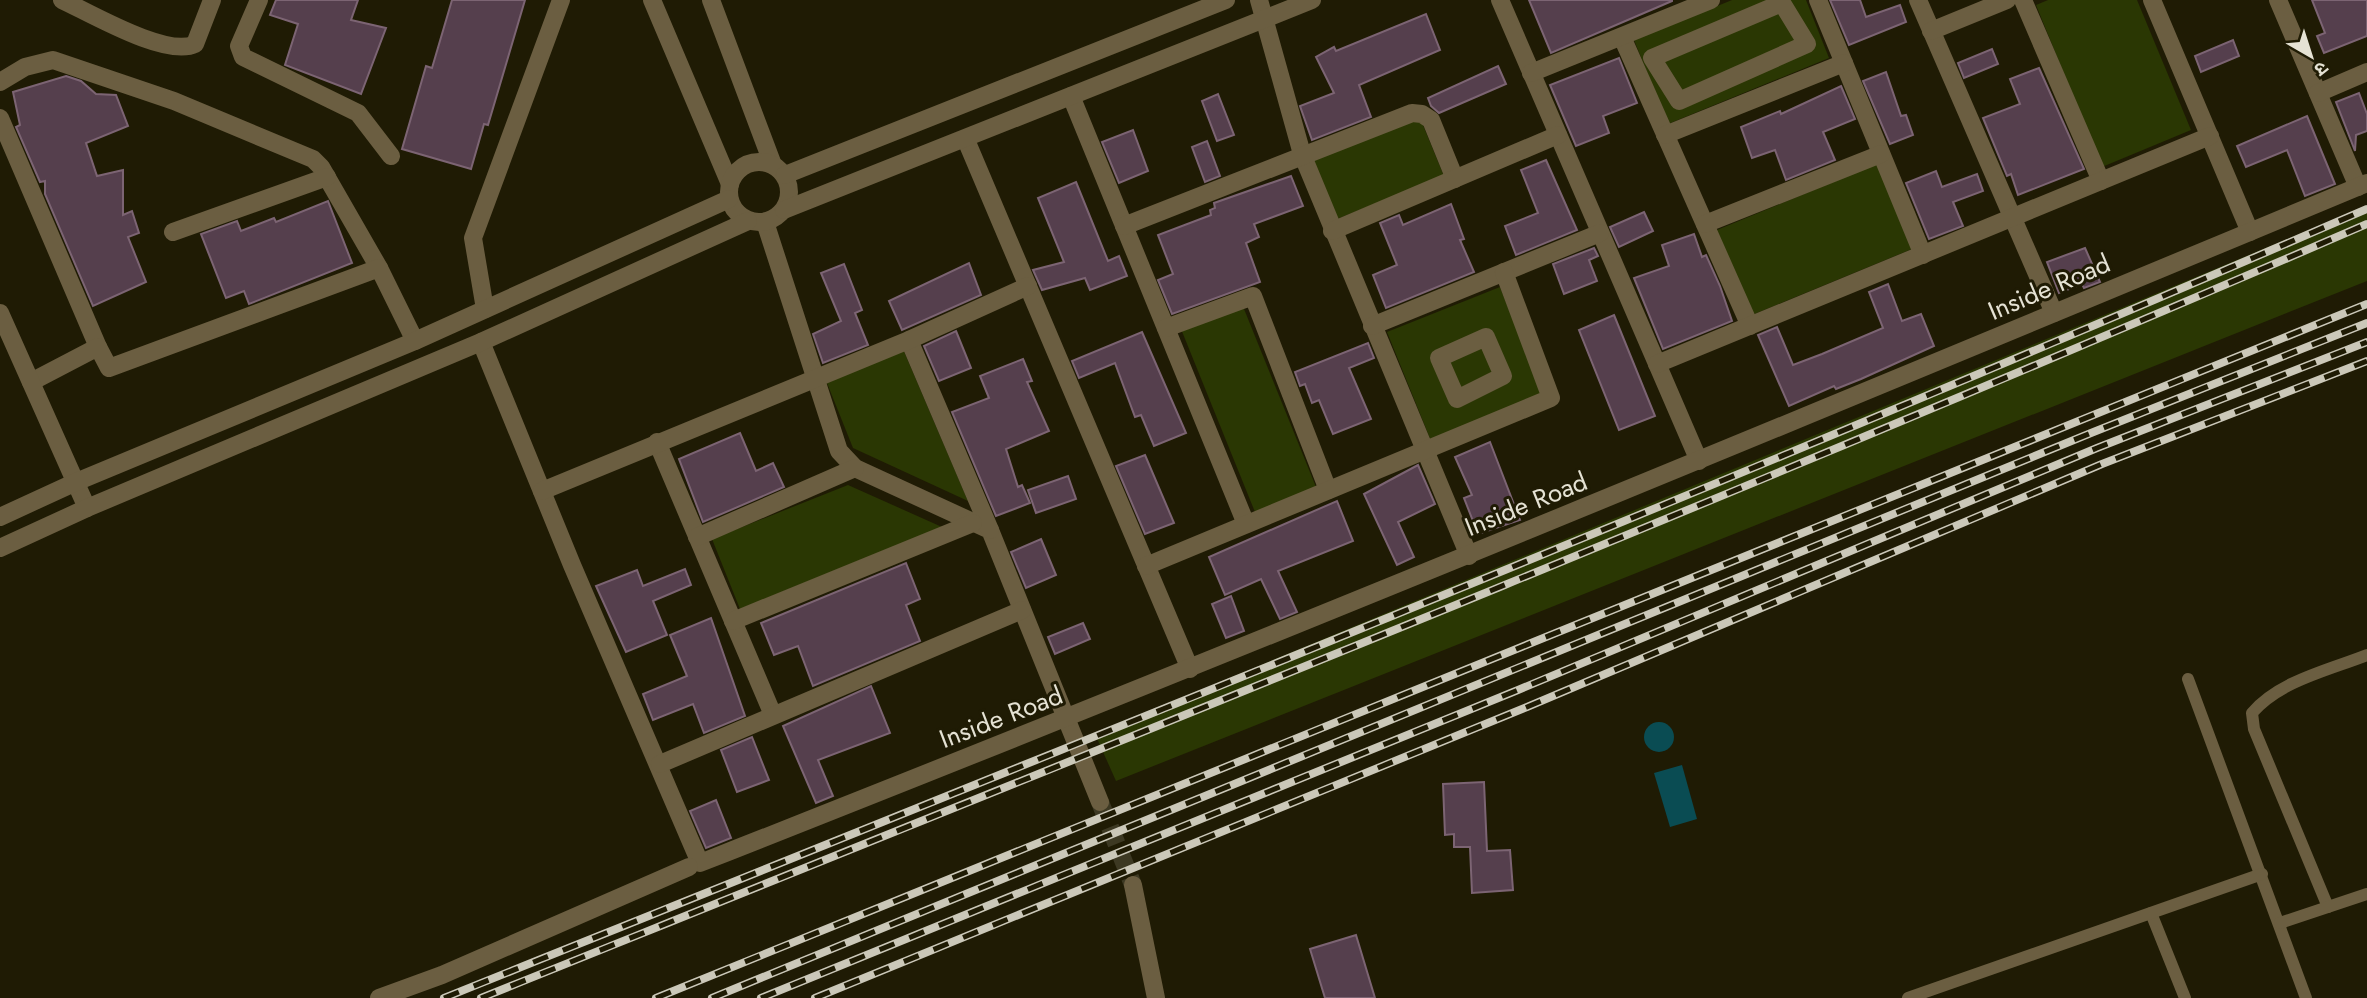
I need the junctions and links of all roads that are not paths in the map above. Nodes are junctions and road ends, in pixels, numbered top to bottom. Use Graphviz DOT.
graph roads {
  1 [pos="62,0"];
  2 [pos="212,0"];
  3 [pos="259,0"];
  4 [pos="561,0"];
  5 [pos="652,0"];
  6 [pos="711,0"];
  7 [pos="1226,0"];
  8 [pos="1259,0"];
  9 [pos="1312,0"];
  10 [pos="1500,0"];
  11 [pos="1711,0"];
  12 [pos="1818,0"];
  13 [pos="1918,0"];
  14 [pos="2007,0"];
  15 [pos="2023,0"];
  16 [pos="2152,0"];
  17 [pos="2278,0"];
  18 [pos="1266,21"];
  19 [pos="1931,31"];
  20 [pos="1622,37"];
  21 [pos="1844,63"];
  22 [pos="2367,72"];
  23 [pos="1531,74"];
  24 [pos="0,82"];
  25 [pos="2318,93"];
  26 [pos="1071,96"];
  27 [pos="1679,101"];
  28 [pos="0,118"];
  29 [pos="1558,135"];
  30 [pos="1665,135"];
  31 [pos="2210,136"];
  32 [pos="966,140"];
  33 [pos="1303,154"];
  34 [pos="1881,154"];
  35 [pos="391,156"];
  36 [pos="779,170"];
  37 [pos="327,177"];
  38 [pos="1455,178"];
  39 [pos="2101,181"];
  40 [pos="2363,185"];
  41 [pos="729,191"];
  42 [pos="784,210"];
  43 [pos="2012,218"];
  44 [pos="757,222"];
  45 [pos="1705,224"];
  46 [pos="1124,226"];
  47 [pos="1332,231"];
  48 [pos="173,232"];
  49 [pos="2250,232"];
  50 [pos="1600,233"];
  51 [pos="1923,255"];
  52 [pos="379,268"];
  53 [pos="1504,272"];
  54 [pos="1028,286"];
  55 [pos="485,309"];
  56 [pos="0,313"];
  57 [pos="2054,313"];
  58 [pos="1372,326"];
  59 [pos="1750,326"];
  60 [pos="1166,328"];
  61 [pos="909,340"];
  62 [pos="415,341"];
  63 [pos="481,342"];
  64 [pos="98,347"];
  65 [pos="1657,364"];
  66 [pos="814,379"];
  67 [pos="30,382"];
  68 [pos="657,442"];
  69 [pos="1425,452"];
  70 [pos="1699,461"];
  71 [pos="855,468"];
  72 [pos="76,482"];
  73 [pos="1328,490"];
  74 [pos="542,491"];
  75 [pos="87,508"];
  76 [pos="0,517"];
  77 [pos="974,523"];
  78 [pos="1247,524"];
  79 [pos="990,530"];
  80 [pos="697,537"];
  81 [pos="0,548"];
  82 [pos="1469,556"];
  83 [pos="1146,565"];
  84 [pos="1022,610"];
  85 [pos="733,621"];
  86 [pos="2367,655"];
  87 [pos="1191,669"];
  88 [pos="2188,680"];
  89 [pos="773,715"];
  90 [pos="1066,720"];
  91 [pos="660,764"];
  92 [pos="1100,802"];
  93 [pos="695,865"];
  94 [pos="2262,874"];
  95 [pos="1133,884"];
  96 [pos="2367,894"];
  97 [pos="2328,907"];
  98 [pos="2151,912"];
  99 [pos="2280,923"];
  100 [pos="379,998"];
  101 [pos="1156,998"];
  102 [pos="1908,998"];
  103 [pos="2185,998"];
  104 [pos="2306,998"];
  1 -- 2 [label="street"];
  3 -- 35 [label="street"];
  4 -- 55 [label="street"];
  5 -- 41 [label="street"];
  6 -- 36 [label="street"];
  7 -- 36 [label="street"];
  8 -- 18 [label="street"];
  9 -- 18 [label="street"];
  10 -- 23 [label="street"];
  11 -- 20 [label="street"];
  12 -- 21 [label="street"];
  13 -- 19 [label="street"];
  14 -- 19 [label="street"];
  15 -- 39 [label="street"];
  16 -- 31 [label="street"];
  17 -- 25 [label="street"];
  18 -- 26 [label="street"];
  18 -- 33 [label="street"];
  19 -- 43 [label="street"];
  20 -- 23 [label="street"];
  20 -- 30 [label="street"];
  21 -- 30 [label="street"];
  21 -- 34 [label="street"];
  22 -- 25 [label="street"];
  23 -- 29 [label="street"];
  24 -- 37 [label="street"];
  25 -- 40 [label="street"];
  26 -- 32 [label="street"];
  26 -- 46 [label="street"];
  27 -- 27 [label="street"];
  28 -- 64 [label="street"];
  29 -- 38 [label="street"];
  29 -- 50 [label="street"];
  30 -- 45 [label="street"];
  31 -- 39 [label="street"];
  31 -- 49 [label="street"];
  32 -- 42 [label="street"];
  32 -- 54 [label="street"];
  33 -- 38 [label="street"];
  33 -- 46 [label="street"];
  33 -- 47 [label="street"];
  34 -- 45 [label="street"];
  34 -- 51 [label="street"];
  36 -- 41 [label="street"];
  36 -- 42 [label="street"];
  37 -- 48 [label="street"];
  37 -- 52 [label="street"];
  38 -- 47 [label="street"];
  39 -- 43 [label="street"];
  40 -- 49 [label="street, Inside Road"];
  41 -- 44 [label="street"];
  41 -- 55 [label="street"];
  42 -- 44 [label="street"];
  43 -- 51 [label="street"];
  43 -- 57 [label="street"];
  44 -- 63 [label="street"];
  44 -- 66 [label="street"];
  45 -- 59 [label="street"];
  46 -- 60 [label="street"];
  47 -- 58 [label="street"];
  49 -- 57 [label="street, Inside Road"];
  50 -- 53 [label="street"];
  50 -- 65 [label="street"];
  51 -- 59 [label="street"];
  52 -- 62 [label="street"];
  52 -- 64 [label="street"];
  53 -- 58 [label="street"];
  53 -- 69 [label="street"];
  54 -- 61 [label="street"];
  54 -- 83 [label="street"];
  55 -- 62 [label="street"];
  56 -- 67 [label="street"];
  57 -- 70 [label="street, Inside Road"];
  58 -- 69 [label="street"];
  59 -- 65 [label="street"];
  60 -- 73 [label="street"];
  60 -- 78 [label="street"];
  61 -- 66 [label="street"];
  61 -- 79 [label="street"];
  62 -- 72 [label="street"];
  63 -- 74 [label="street"];
  63 -- 75 [label="street"];
  64 -- 67 [label="street"];
  65 -- 70 [label="street"];
  66 -- 68 [label="street"];
  66 -- 71 [label="street"];
  67 -- 72 [label="street"];
  68 -- 74 [label="street"];
  68 -- 80 [label="street"];
  69 -- 73 [label="street"];
  69 -- 82 [label="street"];
  70 -- 82 [label="street, Inside Road"];
  71 -- 77 [label="street"];
  71 -- 80 [label="street"];
  72 -- 75 [label="street"];
  72 -- 76 [label="street"];
  73 -- 78 [label="street"];
  74 -- 91 [label="street"];
  75 -- 81 [label="street"];
  77 -- 79 [label="street"];
  77 -- 85 [label="street"];
  78 -- 83 [label="street"];
  79 -- 84 [label="street"];
  80 -- 85 [label="street"];
  82 -- 87 [label="street, Inside Road"];
  83 -- 87 [label="street"];
  84 -- 89 [label="street"];
  84 -- 90 [label="street"];
  85 -- 89 [label="street"];
  86 -- 97 [label="lane"];
  87 -- 90 [label="street, Inside Road"];
  88 -- 94 [label="lane"];
  89 -- 91 [label="street"];
  90 -- 92 [label="street"];
  90 -- 93 [label="street, Inside Road"];
  91 -- 93 [label="street"];
  93 -- 100 [label="street, Inside Road"];
  94 -- 98 [label="lane"];
  94 -- 99 [label="lane"];
  95 -- 101 [label="street"];
  96 -- 97 [label="lane"];
  97 -- 99 [label="lane"];
  98 -- 102 [label="lane"];
  98 -- 103 [label="lane"];
  99 -- 104 [label="lane"];
}
